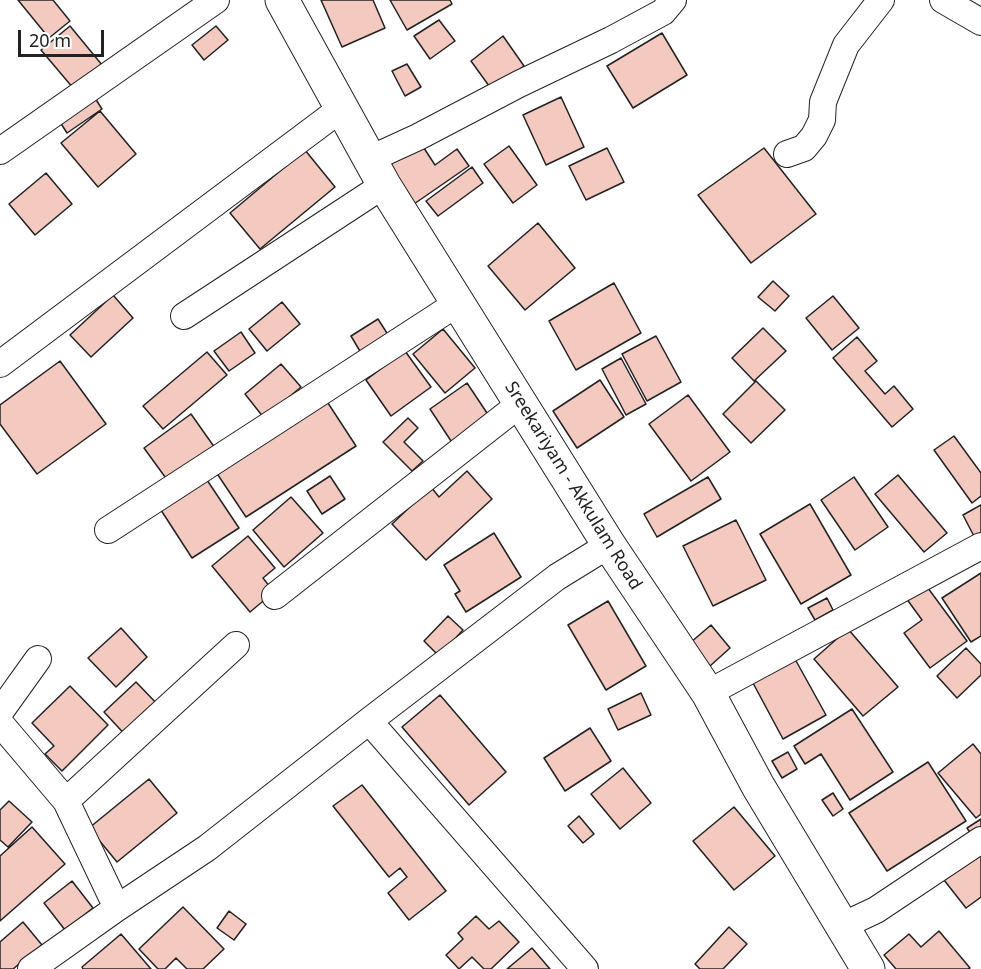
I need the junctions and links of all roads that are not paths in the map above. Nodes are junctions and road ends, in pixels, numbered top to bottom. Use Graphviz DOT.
graph roads {
  1 [pos="216,0"];
  2 [pos="282,0"];
  3 [pos="674,0"];
  4 [pos="881,0"];
  5 [pos="943,0"];
  6 [pos="981,22"];
  7 [pos="342,108"];
  8 [pos="0,151"];
  9 [pos="787,154"];
  10 [pos="377,172"];
  11 [pos="458,303"];
  12 [pos="184,316"];
  13 [pos="0,364"];
  14 [pos="520,404"];
  15 [pos="108,530"];
  16 [pos="609,545"];
  17 [pos="981,546"];
  18 [pos="275,596"];
  19 [pos="236,645"];
  20 [pos="38,659"];
  21 [pos="708,693"];
  22 [pos="0,712"];
  23 [pos="369,721"];
  24 [pos="0,723"];
  25 [pos="66,801"];
  26 [pos="981,840"];
  27 [pos="117,908"];
  28 [pos="842,926"];
  29 [pos="31,969"];
  30 [pos="585,969"];
  31 [pos="868,969"];
  1 -- 8 [label="street"];
  2 -- 7 [label="main road, Sreekariyam - Akkulam Road"];
  3 -- 10 [label="street"];
  4 -- 9 [label="street"];
  5 -- 6 [label="street"];
  7 -- 10 [label="main road, Sreekariyam - Akkulam Road"];
  7 -- 13 [label="street"];
  10 -- 11 [label="main road, Sreekariyam - Akkulam Road"];
  10 -- 12 [label="street"];
  11 -- 14 [label="main road, Sreekariyam - Akkulam Road"];
  11 -- 15 [label="street"];
  14 -- 16 [label="main road, Sreekariyam - Akkulam Road"];
  14 -- 18 [label="street"];
  16 -- 21 [label="main road, Sreekariyam - Akkulam Road"];
  16 -- 23 [label="street"];
  17 -- 21 [label="street"];
  19 -- 25 [label="street"];
  20 -- 22 [label="street"];
  21 -- 28 [label="main road, Sreekariyam - Akkulam Road"];
  23 -- 27 [label="street"];
  23 -- 30 [label="street"];
  24 -- 25 [label="street"];
  25 -- 27 [label="street"];
  26 -- 28 [label="street"];
  27 -- 29 [label="street"];
  28 -- 31 [label="main road, Sreekariyam - Akkulam Road"];
}
